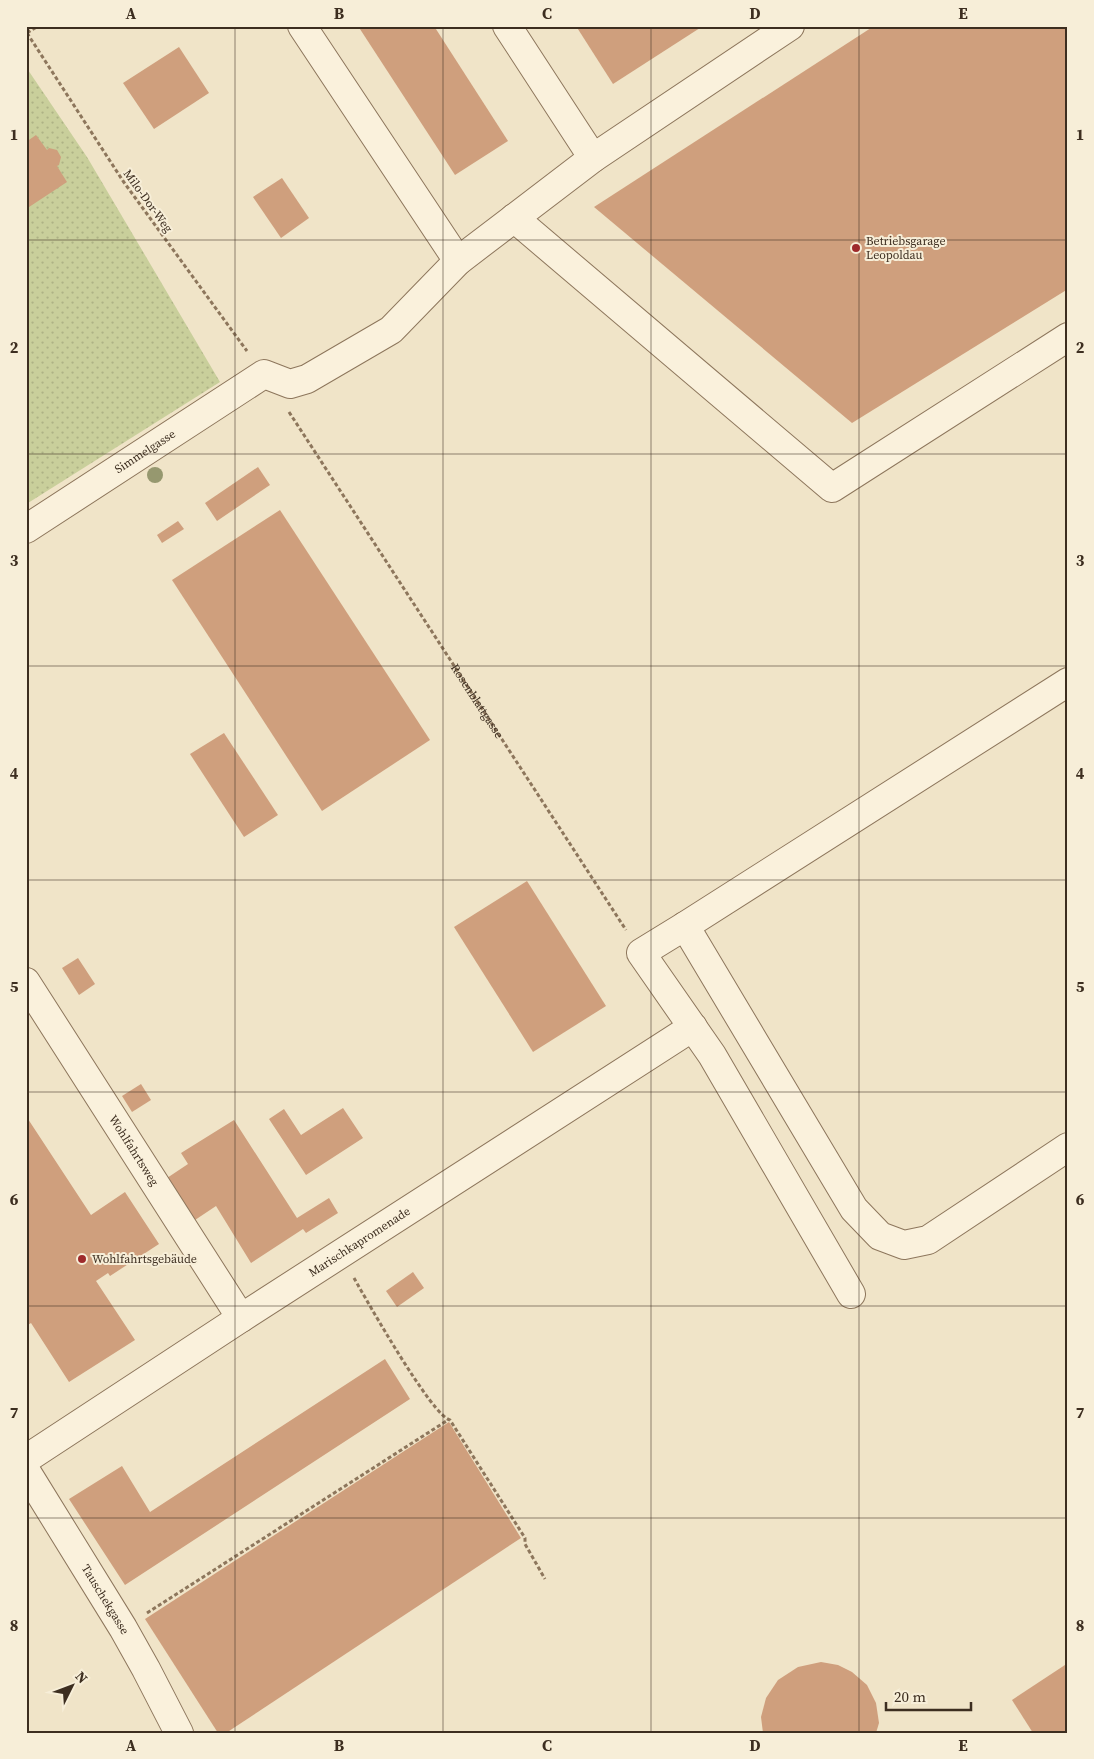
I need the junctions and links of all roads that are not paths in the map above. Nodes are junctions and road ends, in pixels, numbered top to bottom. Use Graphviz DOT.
graph roads {
  1 [pos="302,26"];
  2 [pos="506,26"];
  3 [pos="790,26"];
  4 [pos="593,158"];
  5 [pos="514,218"];
  6 [pos="458,261"];
  7 [pos="1068,336"];
  8 [pos="26,529"];
  9 [pos="1068,682"];
  10 [pos="686,926"];
  11 [pos="26,982"];
  12 [pos="693,1027"];
  13 [pos="1068,1147"];
  14 [pos="851,1294"];
  15 [pos="241,1318"];
  16 [pos="26,1459"];
  17 [pos="26,1471"];
  18 [pos="179,1733"];
  1 -- 6 [label="street"];
  2 -- 4 [label="street"];
  3 -- 4 [label="street"];
  4 -- 5 [label="street"];
  5 -- 6 [label="street"];
  5 -- 7 [label="street"];
  6 -- 8 [label="street, Simmelgasse"];
  9 -- 10 [label="street"];
  10 -- 12 [label="street"];
  10 -- 13 [label="street"];
  11 -- 15 [label="street, Wohlfahrtsweg"];
  12 -- 14 [label="street"];
  12 -- 15 [label="street, Marischkapromenade"];
  15 -- 16 [label="street, Marischkapromenade"];
  17 -- 18 [label="street, Tauschekgasse"];
}
